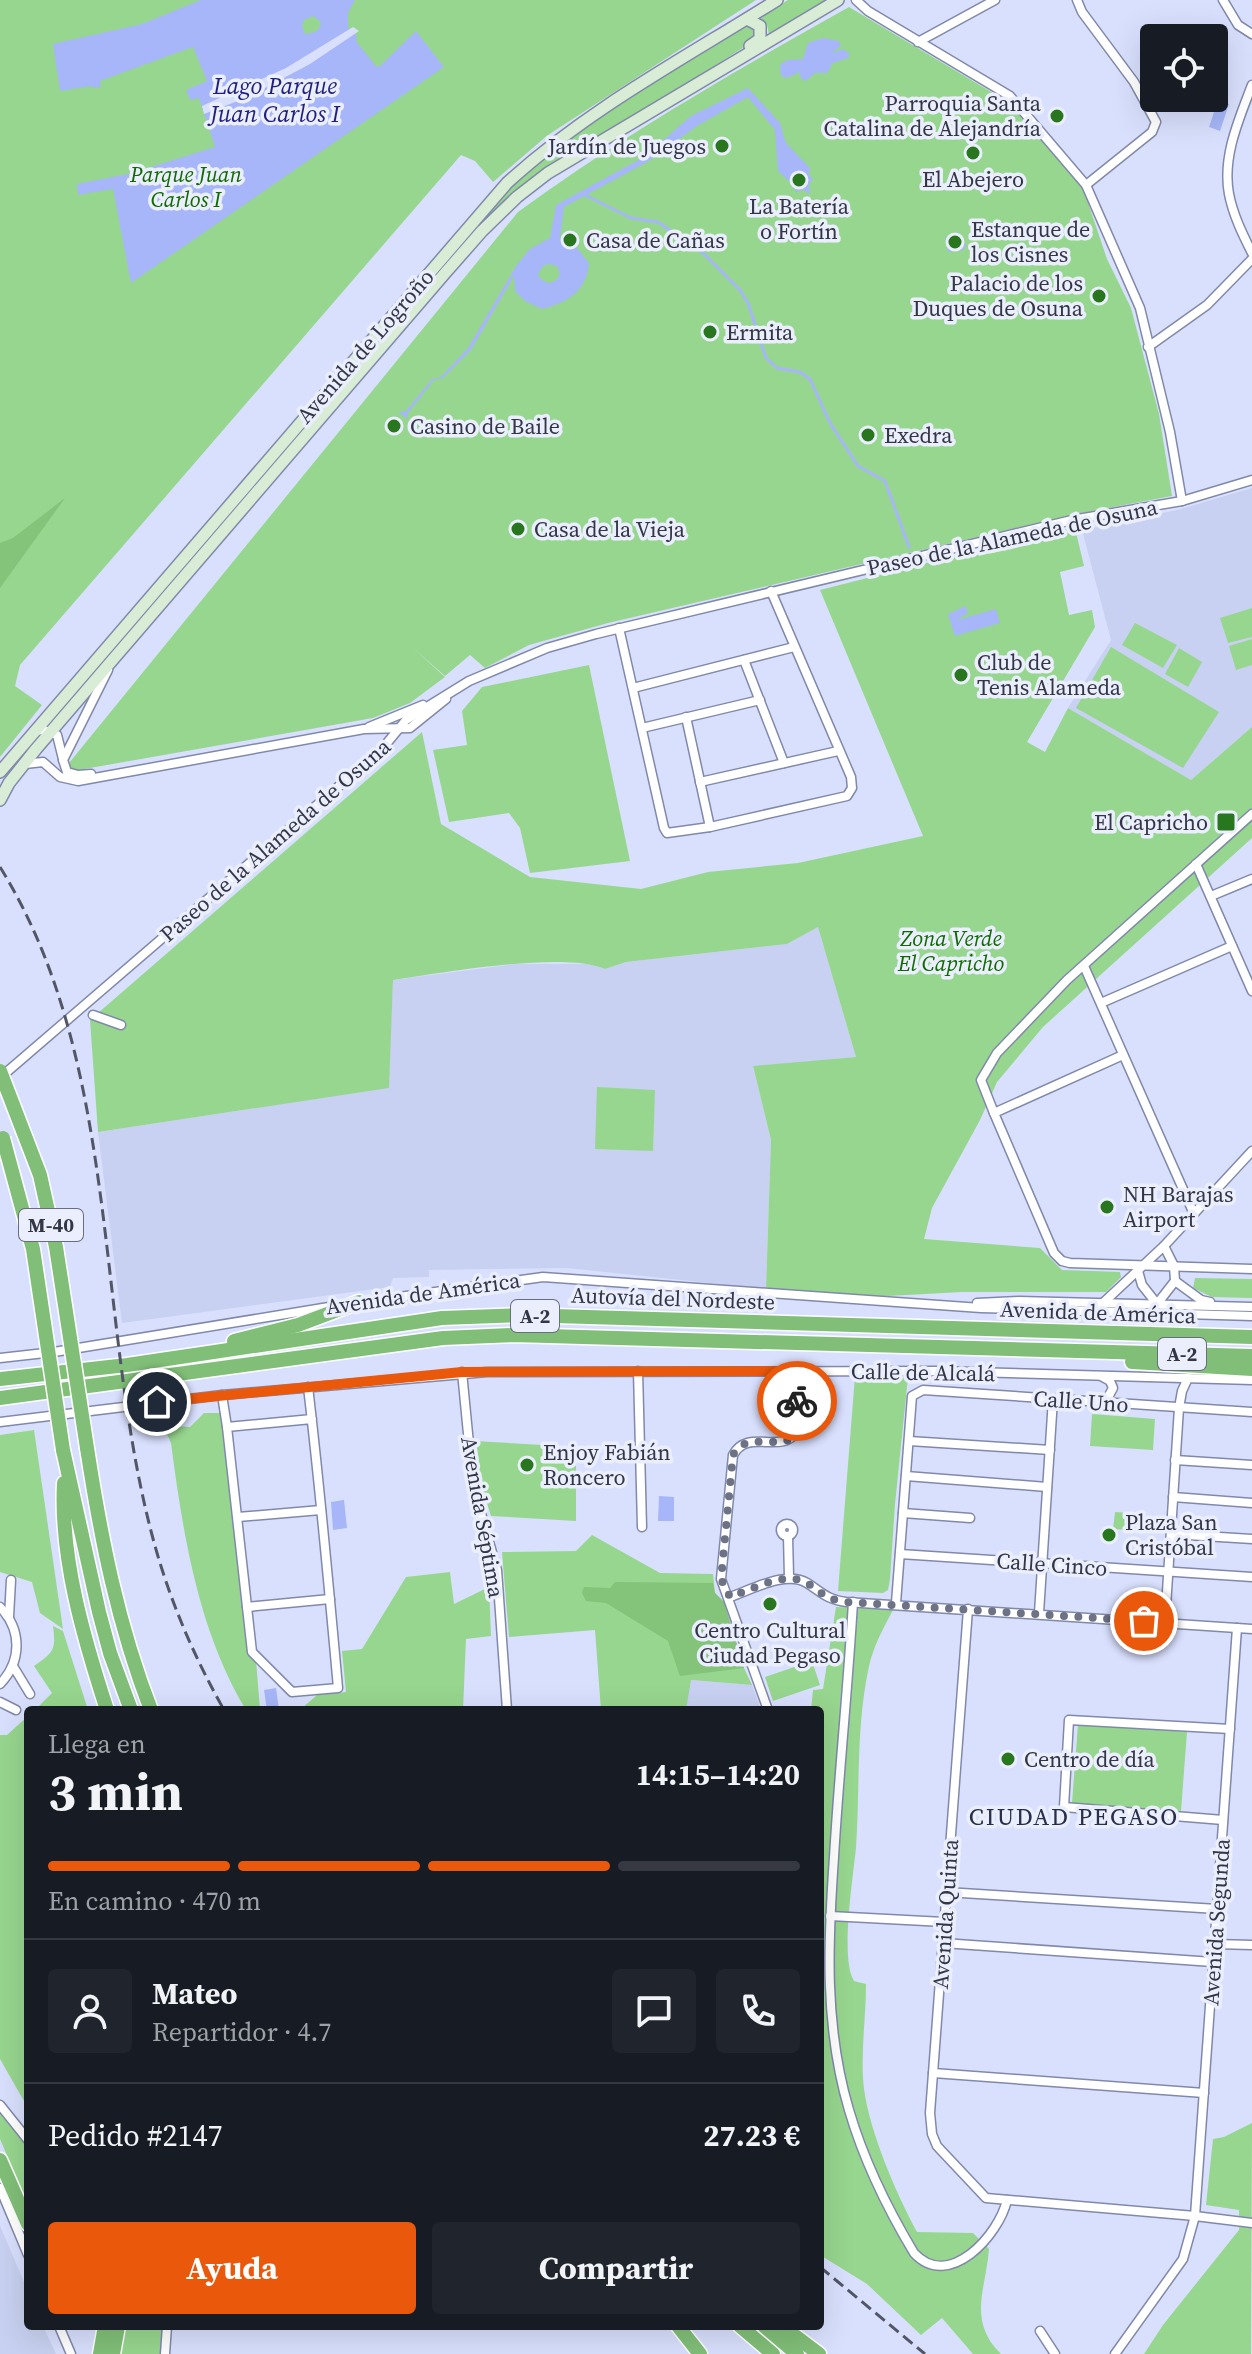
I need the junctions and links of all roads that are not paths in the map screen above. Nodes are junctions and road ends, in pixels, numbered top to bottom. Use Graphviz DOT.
graph roads {
  1 [pos="777,0"];
  2 [pos="838,0"];
  3 [pos="856,0"];
  4 [pos="995,0"];
  5 [pos="1077,0"];
  6 [pos="1223,0"];
  7 [pos="747,19"];
  8 [pos="1252,34"];
  9 [pos="918,42"];
  10 [pos="702,82"];
  11 [pos="1252,85"];
  12 [pos="1086,185"];
  13 [pos="1251,248"];
  14 [pos="1252,259"];
  15 [pos="1148,347"];
  16 [pos="1252,480"];
  17 [pos="1182,501"];
  18 [pos="771,591"];
  19 [pos="619,628"];
  20 [pos="794,647"];
  21 [pos="744,660"];
  22 [pos="111,663"];
  23 [pos="633,688"];
  24 [pos="455,689"];
  25 [pos="760,700"];
  26 [pos="435,701"];
  27 [pos="686,717"];
  28 [pos="642,728"];
  29 [pos="364,729"];
  30 [pos="400,730"];
  31 [pos="34,731"];
  32 [pos="52,732"];
  33 [pos="838,751"];
  34 [pos="63,760"];
  35 [pos="784,763"];
  36 [pos="24,764"];
  37 [pos="124,771"];
  38 [pos="0,772"];
  39 [pos="700,782"];
  40 [pos="0,800"];
  41 [pos="1252,814"];
  42 [pos="710,827"];
  43 [pos="1196,864"];
  44 [pos="1252,879"];
  45 [pos="1211,896"];
  46 [pos="1232,946"];
  47 [pos="1084,966"];
  48 [pos="1252,991"];
  49 [pos="1101,1003"];
  50 [pos="93,1015"];
  51 [pos="121,1025"];
  52 [pos="1123,1055"];
  53 [pos="0,1071"];
  54 [pos="0,1077"];
  55 [pos="994,1113"];
  56 [pos="1,1133"];
  57 [pos="1252,1151"];
  58 [pos="1194,1214"];
  59 [pos="1164,1246"];
  60 [pos="1174,1266"];
  61 [pos="1140,1268"];
  62 [pos="1252,1269"];
  63 [pos="1175,1281"];
  64 [pos="359,1302"];
  65 [pos="1103,1303"];
  66 [pos="1158,1304"];
  67 [pos="944,1305"];
  68 [pos="1226,1306"];
  69 [pos="1252,1307"];
  70 [pos="1138,1313"];
  71 [pos="1194,1315"];
  72 [pos="1252,1316"];
  73 [pos="1252,1337"];
  74 [pos="742,1340"];
  75 [pos="205,1352"];
  76 [pos="1252,1356"];
  77 [pos="0,1358"];
  78 [pos="638,1371"];
  79 [pos="797,1371"];
  80 [pos="462,1372"];
  81 [pos="1100,1376"];
  82 [pos="1252,1377"];
  83 [pos="1188,1378"];
  84 [pos="0,1379"];
  85 [pos="308,1387"];
  86 [pos="222,1395"];
  87 [pos="0,1398"];
  88 [pos="1053,1399"];
  89 [pos="1099,1404"];
  90 [pos="1179,1408"];
  91 [pos="1252,1412"];
  92 [pos="312,1419"];
  93 [pos="0,1421"];
  94 [pos="227,1427"];
  95 [pos="909,1441"];
  96 [pos="1050,1450"];
  97 [pos="1175,1460"];
  98 [pos="1252,1465"];
  99 [pos="65,1467"];
  100 [pos="906,1476"];
  101 [pos="1047,1487"];
  102 [pos="1173,1497"];
  103 [pos="1252,1503"];
  104 [pos="321,1510"];
  105 [pos="903,1513"];
  106 [pos="238,1517"];
  107 [pos="970,1518"];
  108 [pos="642,1527"];
  109 [pos="1171,1534"];
  110 [pos="788,1536"];
  111 [pos="1252,1539"];
  112 [pos="900,1554"];
  113 [pos="1043,1563"];
  114 [pos="1168,1572"];
  115 [pos="789,1577"];
  116 [pos="1252,1577"];
  117 [pos="11,1580"];
  118 [pos="730,1597"];
  119 [pos="330,1599"];
  120 [pos="853,1602"];
  121 [pos="896,1603"];
  122 [pos="0,1607"];
  123 [pos="247,1607"];
  124 [pos="968,1609"];
  125 [pos="1039,1613"];
  126 [pos="9,1617"];
  127 [pos="1165,1622"];
  128 [pos="1237,1628"];
  129 [pos="1252,1629"];
  130 [pos="13,1666"];
  131 [pos="0,1684"];
  132 [pos="30,1694"];
  133 [pos="0,1702"];
  134 [pos="106,1706"];
  135 [pos="130,1706"];
  136 [pos="149,1706"];
  137 [pos="507,1706"];
  138 [pos="767,1706"];
  139 [pos="16,1710"];
  140 [pos="1230,1729"];
  141 [pos="1223,1820"];
  142 [pos="946,1892"];
  143 [pos="1217,1909"];
  144 [pos="830,1916"];
  145 [pos="944,1922"];
  146 [pos="943,1943"];
  147 [pos="1215,1944"];
  148 [pos="1252,1945"];
  149 [pos="1213,1962"];
  150 [pos="933,2073"];
  151 [pos="1204,2093"];
  152 [pos="0,2105"];
  153 [pos="24,2135"];
  154 [pos="0,2160"];
  155 [pos="0,2188"];
  156 [pos="1007,2200"];
  157 [pos="24,2215"];
  158 [pos="1195,2216"];
  159 [pos="1252,2223"];
  160 [pos="24,2245"];
  161 [pos="61,2330"];
  162 [pos="104,2330"];
  163 [pos="117,2330"];
  164 [pos="167,2330"];
  165 [pos="681,2330"];
  166 [pos="745,2330"];
  167 [pos="769,2330"];
  168 [pos="787,2330"];
  169 [pos="1040,2331"];
  170 [pos="71,2354"];
  171 [pos="100,2354"];
  172 [pos="113,2354"];
  173 [pos="165,2354"];
  174 [pos="700,2354"];
  175 [pos="773,2354"];
  176 [pos="797,2354"];
  177 [pos="819,2354"];
  178 [pos="1055,2354"];
  179 [pos="1115,2354"];
  1 -- 7 [label="main road, Avenida de Logroño"];
  2 -- 10 [label="main road, Avenida de Logroño"];
  3 -- 9 [label="street"];
  4 -- 9 [label="street"];
  5 -- 12 [label="street"];
  6 -- 8 [label="street"];
  7 -- 10 [label="main road, Avenida de Logroño"];
  7 -- 31 [label="main road, Avenida de Logroño"];
  9 -- 12 [label="street"];
  10 -- 22 [label="main road, Avenida de Logroño"];
  11 -- 13 [label="street"];
  12 -- 15 [label="street"];
  14 -- 15 [label="street"];
  15 -- 17 [label="street"];
  16 -- 17 [label="street, Paseo de la Alameda de Osuna"];
  17 -- 18 [label="street, Paseo de la Alameda de Osuna"];
  18 -- 19 [label="street, Paseo de la Alameda de Osuna"];
  18 -- 20 [label="street"];
  19 -- 23 [label="street"];
  19 -- 24 [label="street, Paseo de la Alameda de Osuna"];
  20 -- 21 [label="street"];
  20 -- 33 [label="street"];
  21 -- 23 [label="street"];
  21 -- 25 [label="street"];
  22 -- 32 [label="main road, Avenida de Logroño"];
  22 -- 34 [label="street, Avenida de Logroño"];
  23 -- 28 [label="street"];
  24 -- 26 [label="street, Paseo de la Alameda de Osuna"];
  24 -- 30 [label="street"];
  25 -- 27 [label="street"];
  25 -- 35 [label="street"];
  26 -- 29 [label="street"];
  26 -- 30 [label="street, Paseo de la Alameda de Osuna"];
  27 -- 28 [label="street"];
  27 -- 39 [label="street"];
  28 -- 42 [label="street"];
  29 -- 30 [label="street"];
  29 -- 37 [label="street"];
  30 -- 54 [label="street, Paseo de la Alameda de Osuna"];
  31 -- 32 [label="street"];
  31 -- 38 [label="main road, Avenida de Logroño"];
  32 -- 34 [label="street"];
  32 -- 36 [label="main road, Avenida de Logroño"];
  33 -- 35 [label="street"];
  33 -- 42 [label="street"];
  34 -- 37 [label="street"];
  35 -- 39 [label="street"];
  36 -- 37 [label="street"];
  36 -- 40 [label="main road, Avenida de Logroño"];
  39 -- 42 [label="street"];
  41 -- 43 [label="street"];
  43 -- 45 [label="street"];
  43 -- 47 [label="street"];
  44 -- 45 [label="street"];
  45 -- 46 [label="street"];
  46 -- 48 [label="street"];
  46 -- 49 [label="street"];
  47 -- 49 [label="street"];
  47 -- 55 [label="street"];
  49 -- 52 [label="street"];
  50 -- 51 [label="street"];
  52 -- 55 [label="street"];
  52 -- 58 [label="street"];
  53 -- 136 [label="highway, M-40, bridge"];
  55 -- 61 [label="street"];
  56 -- 99 [label="highway, M-40, bridge"];
  57 -- 58 [label="street"];
  58 -- 59 [label="street"];
  59 -- 60 [label="street"];
  59 -- 61 [label="street"];
  60 -- 61 [label="street"];
  60 -- 62 [label="street"];
  60 -- 63 [label="street"];
  61 -- 65 [label="street"];
  61 -- 66 [label="street"];
  63 -- 66 [label="street"];
  63 -- 68 [label="street"];
  64 -- 67 [label="street, Avenida de América"];
  64 -- 75 [label="highway"];
  64 -- 77 [label="street, Avenida de América"];
  65 -- 66 [label="street, Avenida de América"];
  65 -- 67 [label="street, Avenida de América"];
  66 -- 68 [label="street, Avenida de América"];
  66 -- 70 [label="street"];
  66 -- 71 [label="street"];
  67 -- 70 [label="street, Avenida de América"];
  68 -- 69 [label="street, Avenida de América"];
  70 -- 71 [label="street, Avenida de América"];
  71 -- 72 [label="street, Avenida de América"];
  73 -- 75 [label="highway, Autovía del Nordeste / A-2"];
  74 -- 76 [label="highway, Autovía del Nordeste / A-2"];
  74 -- 82 [label="highway"];
  74 -- 87 [label="highway, Autovía del Nordeste / A-2"];
  75 -- 84 [label="highway, Autovía del Nordeste / A-2"];
  78 -- 79 [label="street, Calle de Alcalá"];
  78 -- 80 [label="street, Calle de Alcalá"];
  78 -- 108 [label="street"];
  79 -- 81 [label="street, Calle de Alcalá"];
  79 -- 118 [label="street"];
  80 -- 85 [label="street, Calle de Alcalá"];
  80 -- 137 [label="street, Avenida Séptima"];
  81 -- 83 [label="street, Calle de Alcalá"];
  81 -- 89 [label="street"];
  82 -- 83 [label="street, Calle de Alcalá"];
  83 -- 90 [label="street"];
  85 -- 86 [label="street, Calle de Alcalá"];
  85 -- 92 [label="street"];
  86 -- 93 [label="street, Calle de Alcalá"];
  86 -- 94 [label="street"];
  88 -- 89 [label="street, Calle Uno"];
  88 -- 95 [label="street, Calle Uno"];
  88 -- 96 [label="street"];
  89 -- 90 [label="street, Calle Uno"];
  90 -- 91 [label="street, Calle Uno"];
  90 -- 97 [label="street"];
  92 -- 94 [label="street"];
  92 -- 104 [label="street"];
  94 -- 106 [label="street"];
  95 -- 96 [label="street"];
  95 -- 100 [label="street"];
  96 -- 101 [label="street"];
  97 -- 98 [label="street"];
  97 -- 102 [label="street"];
  99 -- 134 [label="highway"];
  99 -- 135 [label="highway, M-40"];
  100 -- 101 [label="street"];
  100 -- 105 [label="street"];
  101 -- 113 [label="street"];
  102 -- 103 [label="street"];
  102 -- 109 [label="street"];
  104 -- 106 [label="street"];
  104 -- 119 [label="street"];
  105 -- 107 [label="street"];
  105 -- 112 [label="street"];
  106 -- 123 [label="street"];
  109 -- 111 [label="street"];
  109 -- 114 [label="street"];
  110 -- 115 [label="street"];
  112 -- 113 [label="street, Calle Cinco"];
  112 -- 121 [label="street"];
  113 -- 114 [label="street, Calle Cinco"];
  113 -- 125 [label="street"];
  114 -- 116 [label="street, Calle Cinco"];
  114 -- 127 [label="street"];
  115 -- 118 [label="street"];
  115 -- 120 [label="street"];
  117 -- 126 [label="street"];
  118 -- 138 [label="street"];
  119 -- 123 [label="street"];
  119 -- 123 [label="street"];
  120 -- 121 [label="street"];
  120 -- 144 [label="street"];
  121 -- 124 [label="street"];
  122 -- 126 [label="street"];
  124 -- 125 [label="street"];
  124 -- 142 [label="street, Avenida Quinta"];
  125 -- 127 [label="street"];
  126 -- 130 [label="street"];
  127 -- 128 [label="street"];
  128 -- 129 [label="street"];
  128 -- 140 [label="street, Avenida Segunda"];
  130 -- 131 [label="street"];
  130 -- 132 [label="street"];
  133 -- 139 [label="street"];
  140 -- 141 [label="street, Avenida Segunda"];
  140 -- 141 [label="street"];
  141 -- 143 [label="street, Avenida Segunda"];
  142 -- 143 [label="street"];
  142 -- 145 [label="street, Avenida Quinta"];
  143 -- 147 [label="street, Avenida Segunda"];
  144 -- 145 [label="street"];
  144 -- 156 [label="street"];
  145 -- 146 [label="street, Avenida Quinta"];
  146 -- 149 [label="street"];
  146 -- 150 [label="street, Avenida Quinta"];
  147 -- 148 [label="street"];
  147 -- 149 [label="street, Avenida Segunda"];
  149 -- 151 [label="street, Avenida Segunda"];
  150 -- 151 [label="street"];
  150 -- 156 [label="street, Avenida Quinta"];
  151 -- 158 [label="street, Avenida Segunda"];
  152 -- 153 [label="street"];
  154 -- 157 [label="highway"];
  155 -- 160 [label="street"];
  156 -- 158 [label="street"];
  158 -- 159 [label="street"];
  158 -- 179 [label="street, Avenida Segunda"];
  161 -- 170 [label="street"];
  162 -- 171 [label="highway"];
  163 -- 172 [label="highway"];
  164 -- 173 [label="street"];
  165 -- 174 [label="highway"];
  166 -- 175 [label="highway"];
  167 -- 176 [label="highway"];
  168 -- 177 [label="highway"];
  169 -- 178 [label="street"];
}
